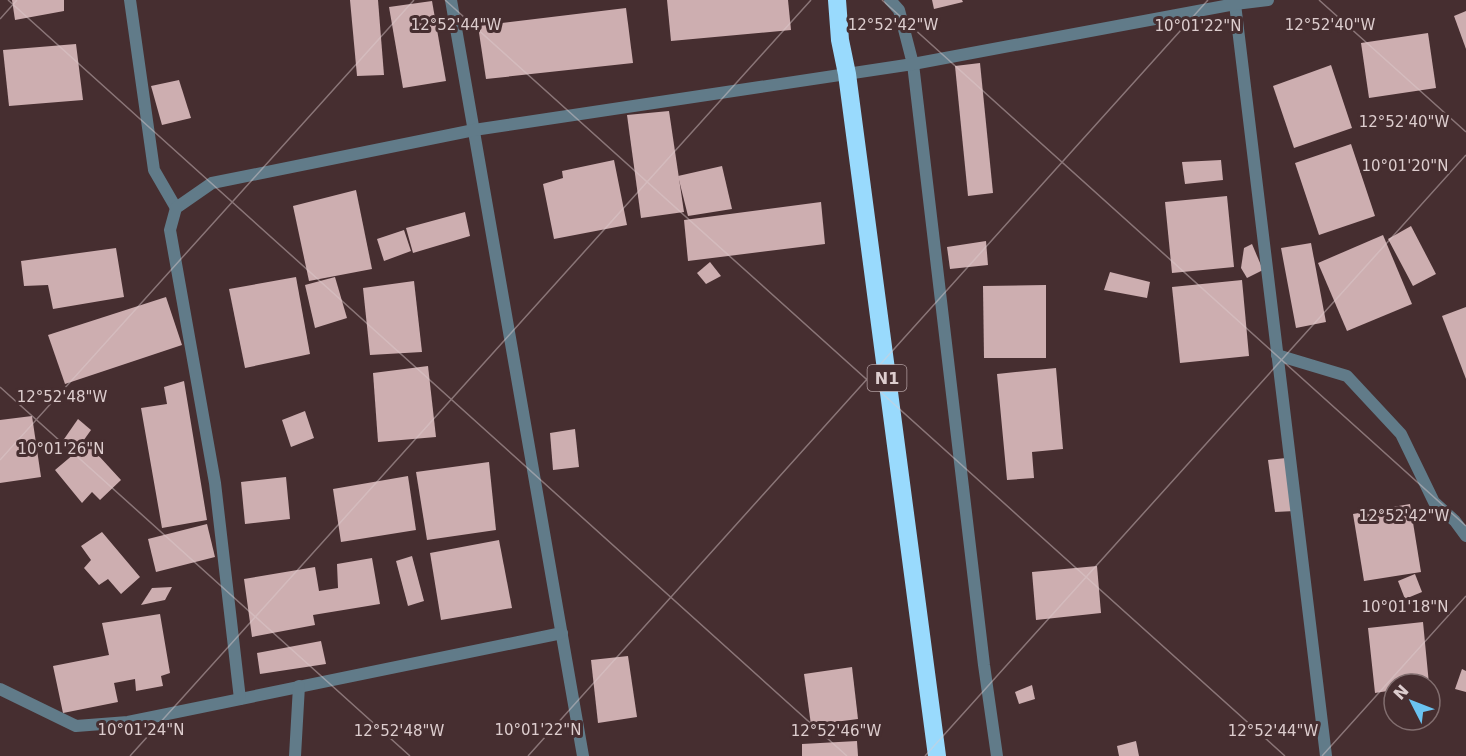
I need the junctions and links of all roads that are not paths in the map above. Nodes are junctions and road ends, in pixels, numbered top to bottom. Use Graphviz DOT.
graph roads {
  1 [pos="130,0"];
  2 [pos="451,0"];
  3 [pos="837,0"];
  4 [pos="890,0"];
  5 [pos="1268,0"];
  6 [pos="1235,4"];
  7 [pos="913,64"];
  8 [pos="847,74"];
  9 [pos="474,130"];
  10 [pos="176,208"];
  11 [pos="1277,355"];
  12 [pos="1461,519"];
  13 [pos="1466,536"];
  14 [pos="562,633"];
  15 [pos="299,686"];
  16 [pos="0,689"];
  17 [pos="240,699"];
  18 [pos="295,756"];
  19 [pos="583,756"];
  20 [pos="937,756"];
  21 [pos="997,756"];
  22 [pos="1326,756"];
  1 -- 10 [label="street"];
  2 -- 9 [label="street"];
  3 -- 8 [label="highway, N1"];
  4 -- 7 [label="street"];
  5 -- 6 [label="street"];
  6 -- 7 [label="street"];
  6 -- 11 [label="street"];
  7 -- 8 [label="street"];
  7 -- 21 [label="street"];
  8 -- 9 [label="street"];
  8 -- 20 [label="highway, N1"];
  9 -- 10 [label="street"];
  9 -- 14 [label="street"];
  10 -- 17 [label="street"];
  11 -- 12 [label="street"];
  11 -- 22 [label="street"];
  12 -- 13 [label="street"];
  14 -- 15 [label="street"];
  14 -- 19 [label="street"];
  15 -- 17 [label="street"];
  15 -- 18 [label="street"];
  16 -- 17 [label="street"];
}
